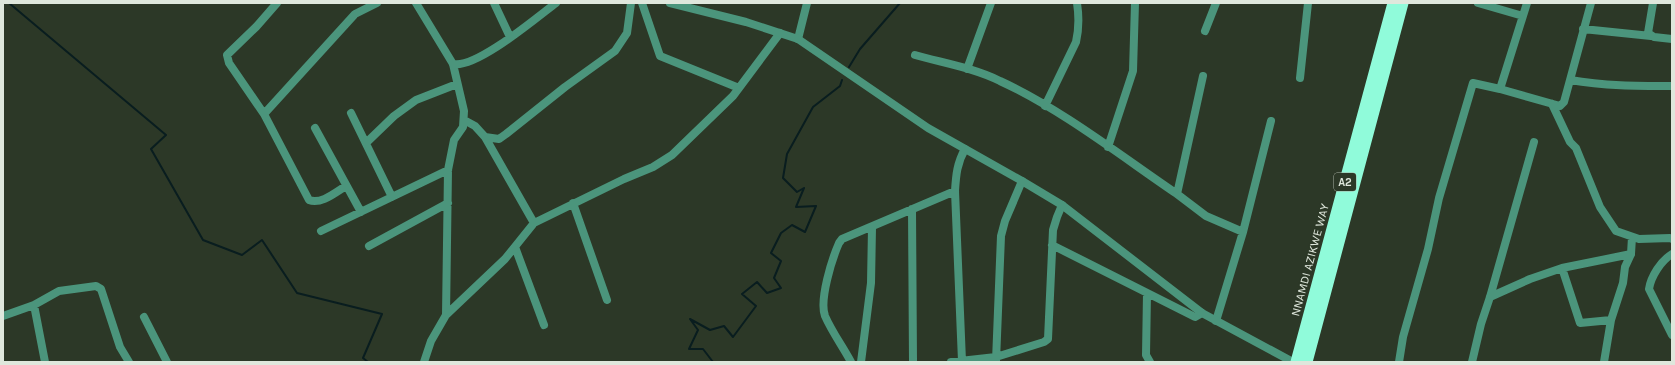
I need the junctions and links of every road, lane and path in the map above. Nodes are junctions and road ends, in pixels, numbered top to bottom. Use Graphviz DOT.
graph roads {
  1 [pos="277,3"];
  2 [pos="378,3"];
  3 [pos="416,3"];
  4 [pos="494,3"];
  5 [pos="556,3"];
  6 [pos="631,3"];
  7 [pos="642,3"];
  8 [pos="670,3"];
  9 [pos="807,3"];
  10 [pos="991,3"];
  11 [pos="1077,3"];
  12 [pos="1135,3"];
  13 [pos="1216,3"];
  14 [pos="1308,3"];
  15 [pos="1393,3"];
  16 [pos="1403,3"];
  17 [pos="1478,3"];
  18 [pos="1527,3"];
  19 [pos="1591,3"];
  20 [pos="1653,3"];
  21 [pos="1523,16"];
  22 [pos="1583,29"];
  23 [pos="1205,31"];
  24 [pos="780,33"];
  25 [pos="1652,36"];
  26 [pos="510,37"];
  27 [pos="798,39"];
  28 [pos="1672,39"];
  29 [pos="915,55"];
  30 [pos="453,64"];
  31 [pos="967,69"];
  32 [pos="1203,76"];
  33 [pos="1300,78"];
  34 [pos="1570,80"];
  35 [pos="458,84"];
  36 [pos="1672,86"];
  37 [pos="739,88"];
  38 [pos="1500,89"];
  39 [pos="1552,104"];
  40 [pos="1045,106"];
  41 [pos="351,113"];
  42 [pos="264,114"];
  43 [pos="464,120"];
  44 [pos="1271,121"];
  45 [pos="315,128"];
  46 [pos="485,137"];
  47 [pos="1534,142"];
  48 [pos="366,143"];
  49 [pos="1108,147"];
  50 [pos="965,148"];
  51 [pos="448,170"];
  52 [pos="1022,180"];
  53 [pos="346,186"];
  54 [pos="955,192"];
  55 [pos="1177,194"];
  56 [pos="392,197"];
  57 [pos="448,203"];
  58 [pos="573,203"];
  59 [pos="1062,206"];
  60 [pos="912,209"];
  61 [pos="361,212"];
  62 [pos="534,223"];
  63 [pos="872,228"];
  64 [pos="321,231"];
  65 [pos="1243,232"];
  66 [pos="1632,237"];
  67 [pos="1672,239"];
  68 [pos="1052,245"];
  69 [pos="369,246"];
  70 [pos="515,247"];
  71 [pos="1631,254"];
  72 [pos="1672,254"];
  73 [pos="1562,268"];
  74 [pos="1147,293"];
  75 [pos="1490,297"];
  76 [pos="607,300"];
  77 [pos="34,305"];
  78 [pos="1202,313"];
  79 [pos="446,315"];
  80 [pos="3,316"];
  81 [pos="144,317"];
  82 [pos="1216,320"];
  83 [pos="1611,320"];
  84 [pos="544,325"];
  85 [pos="1672,334"];
  86 [pos="962,360"];
  87 [pos="996,360"];
  88 [pos="45,362"];
  89 [pos="128,362"];
  90 [pos="167,362"];
  91 [pos="424,362"];
  92 [pos="851,362"];
  93 [pos="860,362"];
  94 [pos="913,362"];
  95 [pos="951,362"];
  96 [pos="1150,362"];
  97 [pos="1294,362"];
  98 [pos="1307,362"];
  99 [pos="1399,362"];
  100 [pos="1472,362"];
  101 [pos="1604,362"];
  1 -- 42 [label="street"];
  2 -- 42 [label="street"];
  3 -- 30 [label="street"];
  4 -- 26 [label="street"];
  5 -- 26 [label="street"];
  6 -- 46 [label="street"];
  7 -- 37 [label="street"];
  8 -- 24 [label="street"];
  9 -- 27 [label="street"];
  10 -- 31 [label="street"];
  11 -- 40 [label="street"];
  12 -- 49 [label="street"];
  13 -- 23 [label="street"];
  14 -- 33 [label="street"];
  15 -- 97 [label="highway, NNAMDI AZIKWE WAY / A2"];
  16 -- 98 [label="highway, NNAMDI AZIKWE WAY / A2"];
  17 -- 21 [label="street"];
  18 -- 21 [label="street"];
  19 -- 22 [label="street"];
  20 -- 25 [label="street"];
  21 -- 38 [label="street"];
  22 -- 25 [label="street"];
  22 -- 34 [label="street"];
  24 -- 27 [label="street"];
  24 -- 37 [label="street"];
  25 -- 28 [label="street"];
  26 -- 30 [label="street"];
  27 -- 50 [label="street"];
  29 -- 31 [label="street"];
  30 -- 35 [label="street"];
  31 -- 40 [label="street"];
  32 -- 55 [label="street"];
  34 -- 36 [label="street"];
  34 -- 39 [label="street"];
  35 -- 43 [label="street"];
  35 -- 48 [label="street"];
  37 -- 58 [label="street"];
  38 -- 39 [label="street"];
  38 -- 99 [label="street"];
  39 -- 66 [label="street"];
  40 -- 49 [label="street"];
  41 -- 48 [label="street"];
  42 -- 53 [label="street"];
  43 -- 46 [label="street"];
  43 -- 51 [label="street"];
  44 -- 65 [label="street"];
  45 -- 53 [label="street"];
  46 -- 62 [label="street"];
  47 -- 75 [label="street"];
  48 -- 56 [label="street"];
  49 -- 55 [label="street"];
  50 -- 52 [label="street"];
  50 -- 54 [label="street"];
  51 -- 56 [label="street"];
  51 -- 57 [label="street"];
  52 -- 59 [label="street"];
  52 -- 87 [label="street"];
  53 -- 61 [label="street"];
  54 -- 60 [label="street"];
  54 -- 86 [label="street"];
  55 -- 65 [label="street"];
  56 -- 61 [label="street"];
  57 -- 69 [label="street"];
  57 -- 79 [label="street"];
  58 -- 62 [label="street"];
  58 -- 76 [label="street"];
  59 -- 68 [label="street"];
  59 -- 78 [label="street"];
  60 -- 63 [label="street"];
  60 -- 94 [label="street"];
  61 -- 64 [label="street"];
  62 -- 70 [label="street"];
  63 -- 92 [label="street"];
  63 -- 93 [label="street"];
  65 -- 82 [label="street"];
  66 -- 67 [label="street"];
  66 -- 71 [label="street"];
  68 -- 74 [label="street"];
  68 -- 87 [label="street"];
  70 -- 79 [label="street"];
  70 -- 84 [label="street"];
  71 -- 73 [label="street"];
  71 -- 83 [label="street"];
  72 -- 85 [label="street"];
  73 -- 75 [label="street"];
  73 -- 83 [label="street"];
  74 -- 78 [label="street"];
  74 -- 96 [label="street"];
  75 -- 100 [label="street"];
  77 -- 80 [label="street"];
  77 -- 88 [label="street"];
  77 -- 89 [label="street"];
  78 -- 82 [label="street"];
  79 -- 91 [label="street"];
  81 -- 90 [label="street"];
  82 -- 97 [label="street"];
  83 -- 101 [label="street"];
  86 -- 87 [label="street"];
  86 -- 95 [label="street"];
}
